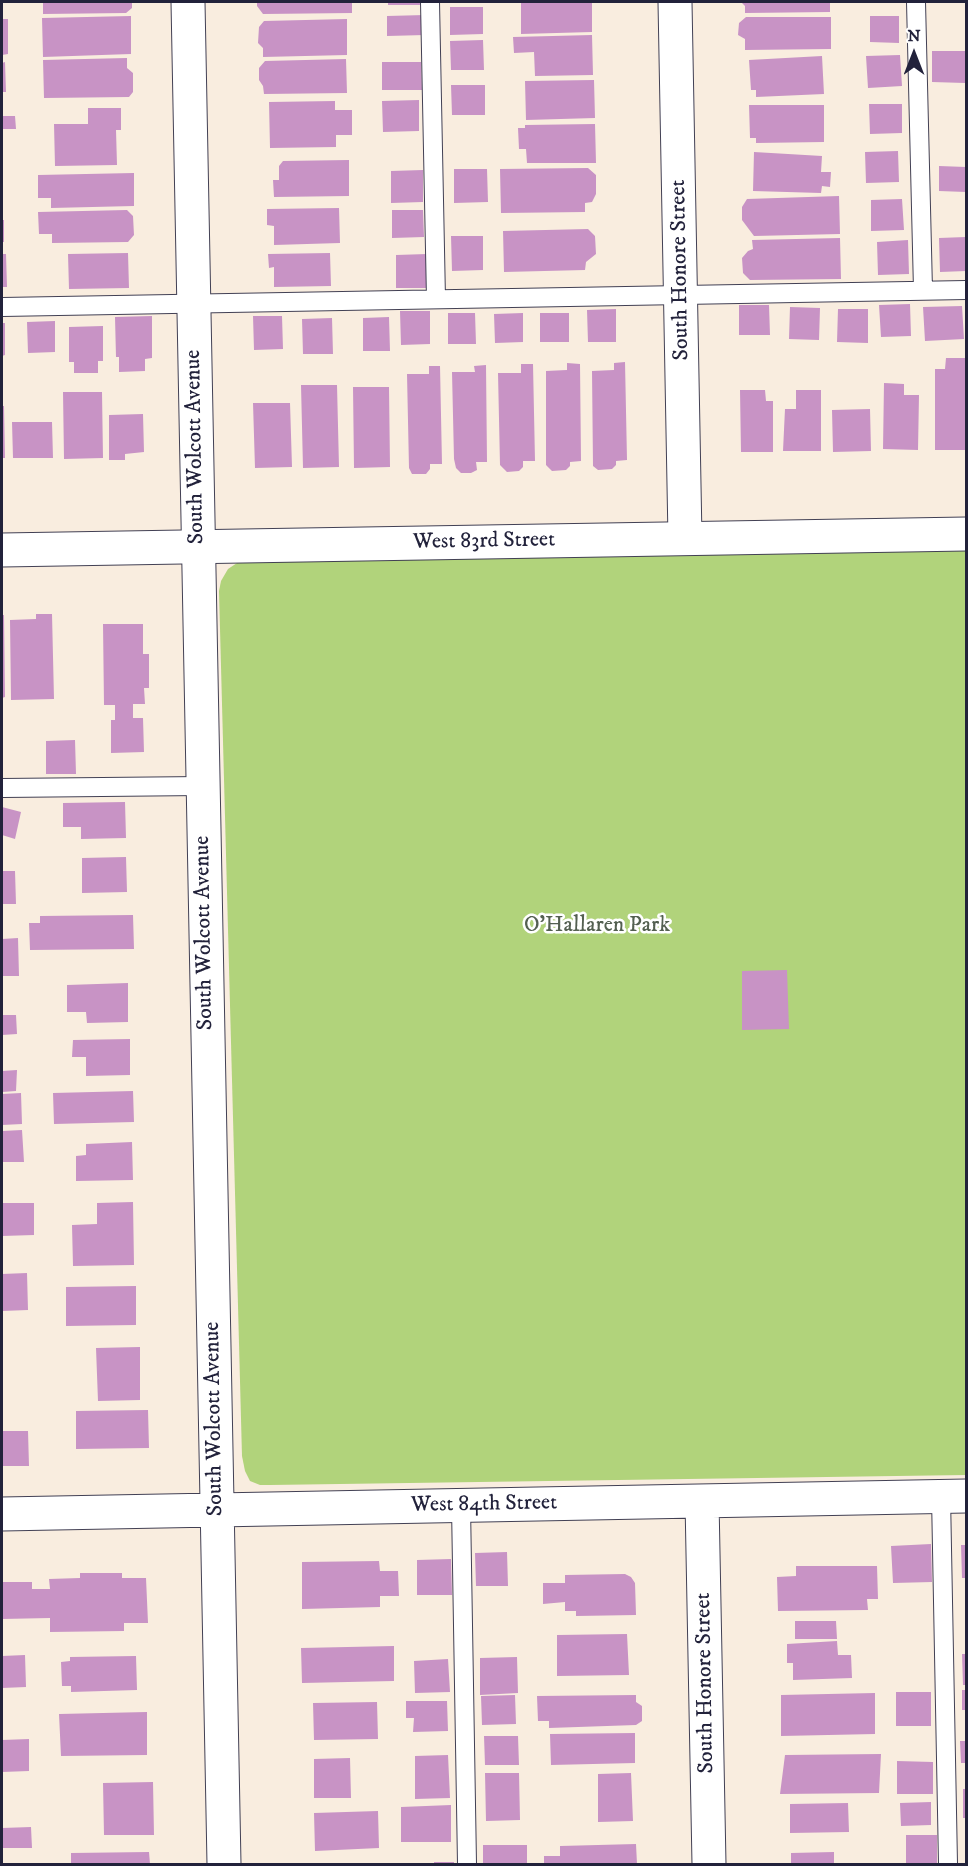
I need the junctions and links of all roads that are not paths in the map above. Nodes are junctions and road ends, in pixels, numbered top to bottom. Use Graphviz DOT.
graph roads {
  1 [pos="188,2"];
  2 [pos="430,2"];
  3 [pos="675,2"];
  4 [pos="916,2"];
  5 [pos="923,290"];
  6 [pos="966,290"];
  7 [pos="681,295"];
  8 [pos="436,299"];
  9 [pos="193,304"];
  10 [pos="2,307"];
  11 [pos="966,534"];
  12 [pos="685,538"];
  13 [pos="197,547"];
  14 [pos="2,550"];
  15 [pos="202,786"];
  16 [pos="2,788"];
  17 [pos="954,1496"];
  18 [pos="702,1501"];
  19 [pos="462,1506"];
  20 [pos="217,1510"];
  21 [pos="2,1514"];
  22 [pos="224,1864"];
  23 [pos="467,1864"];
  24 [pos="709,1864"];
  25 [pos="948,1864"];
  1 -- 9 [label="street, South Wolcott Avenue"];
  2 -- 8 [label="lane"];
  3 -- 7 [label="street, South Honore Street"];
  4 -- 5 [label="lane"];
  5 -- 6 [label="lane"];
  5 -- 7 [label="lane"];
  7 -- 8 [label="lane"];
  7 -- 12 [label="street, South Honore Street"];
  8 -- 9 [label="lane"];
  9 -- 10 [label="lane"];
  9 -- 13 [label="street, South Wolcott Avenue"];
  11 -- 12 [label="street, West 83rd Street"];
  12 -- 13 [label="street, West 83rd Street"];
  13 -- 14 [label="street, West 83rd Street"];
  13 -- 15 [label="street, South Wolcott Avenue"];
  15 -- 16 [label="lane"];
  15 -- 20 [label="street, South Wolcott Avenue"];
  17 -- 18 [label="street, West 84th Street"];
  17 -- 25 [label="lane"];
  18 -- 19 [label="street, West 84th Street"];
  18 -- 24 [label="street, South Honore Street"];
  19 -- 20 [label="street, West 84th Street"];
  19 -- 23 [label="lane"];
  20 -- 21 [label="street, West 84th Street"];
  20 -- 22 [label="street, South Wolcott Avenue"];
}
